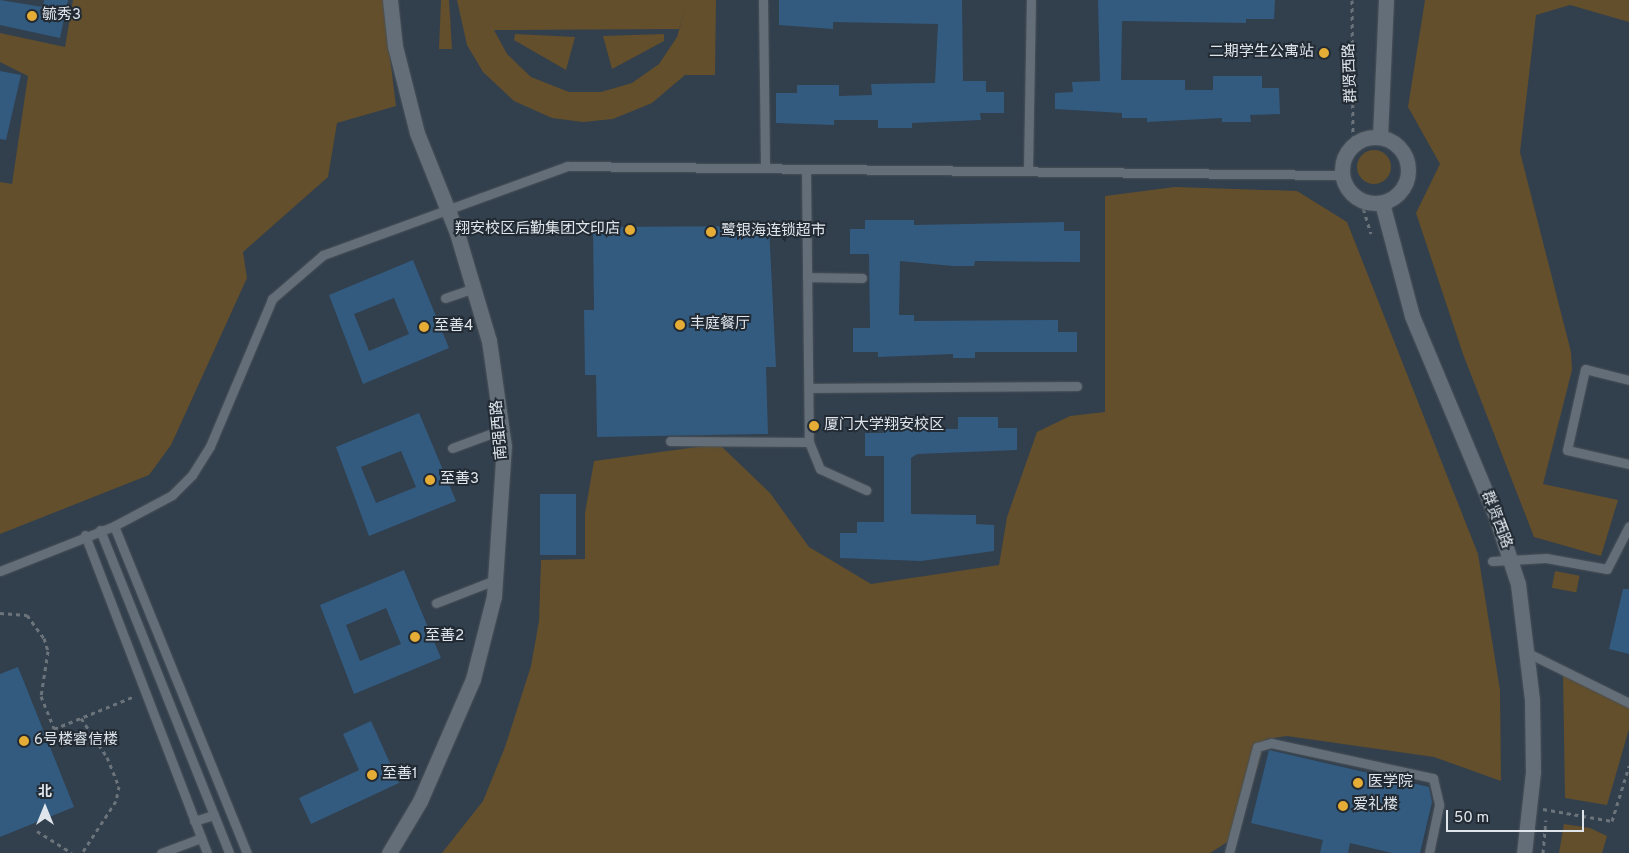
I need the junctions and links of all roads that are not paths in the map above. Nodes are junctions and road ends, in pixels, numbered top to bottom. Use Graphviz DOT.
graph roads {
  1 [pos="390,0"];
  2 [pos="764,0"];
  3 [pos="1032,0"];
  4 [pos="1386,0"];
  5 [pos="1380,137"];
  6 [pos="765,168"];
  7 [pos="806,169"];
  8 [pos="1028,169"];
  9 [pos="1342,175"];
  10 [pos="1382,203"];
  11 [pos="448,211"];
  12 [pos="807,277"];
  13 [pos="862,278"];
  14 [pos="474,288"];
  15 [pos="445,298"];
  16 [pos="1629,380"];
  17 [pos="1076,386"];
  18 [pos="809,388"];
  19 [pos="502,430"];
  20 [pos="670,440"];
  21 [pos="809,442"];
  22 [pos="452,448"];
  23 [pos="1629,464"];
  24 [pos="866,490"];
  25 [pos="114,526"];
  26 [pos="1629,526"];
  27 [pos="100,530"];
  28 [pos="85,535"];
  29 [pos="1509,557"];
  30 [pos="1492,561"];
  31 [pos="0,571"];
  32 [pos="495,580"];
  33 [pos="436,603"];
  34 [pos="143,642"];
  35 [pos="127,648"];
  36 [pos="1528,653"];
  37 [pos="1629,703"];
  38 [pos="214,815"];
  39 [pos="194,822"];
  40 [pos="201,838"];
  41 [pos="161,853"];
  42 [pos="207,853"];
  43 [pos="229,853"];
  44 [pos="248,853"];
  45 [pos="389,853"];
  46 [pos="1229,853"];
  47 [pos="1429,853"];
  48 [pos="1524,853"];
  1 -- 11 [label="street, 南强西路"];
  2 -- 6 [label="lane"];
  3 -- 8 [label="lane"];
  4 -- 5 [label="street, 群贤西路"];
  5 -- 9 [label="street"];
  5 -- 10 [label="street"];
  6 -- 7 [label="lane"];
  6 -- 11 [label="lane"];
  7 -- 8 [label="lane"];
  7 -- 12 [label="lane"];
  8 -- 9 [label="lane"];
  9 -- 10 [label="street"];
  10 -- 29 [label="street, 群贤西路"];
  11 -- 14 [label="street, 南强西路"];
  11 -- 25 [label="lane"];
  12 -- 13 [label="lane"];
  12 -- 18 [label="lane"];
  14 -- 15 [label="lane"];
  14 -- 19 [label="street, 南强西路"];
  16 -- 23 [label="lane"];
  17 -- 18 [label="lane"];
  18 -- 21 [label="lane"];
  19 -- 22 [label="lane"];
  19 -- 32 [label="street, 南强西路"];
  20 -- 21 [label="lane"];
  21 -- 24 [label="lane"];
  25 -- 27 [label="lane"];
  25 -- 44 [label="lane"];
  26 -- 29 [label="lane"];
  27 -- 28 [label="lane"];
  27 -- 34 [label="lane"];
  28 -- 31 [label="lane"];
  28 -- 35 [label="lane"];
  29 -- 30 [label="lane"];
  29 -- 36 [label="street, 群贤西路"];
  32 -- 33 [label="lane"];
  32 -- 45 [label="street, 南强西路"];
  34 -- 35 [label="lane"];
  34 -- 38 [label="lane"];
  35 -- 39 [label="lane"];
  36 -- 37 [label="lane"];
  36 -- 48 [label="street, 群贤西路"];
  38 -- 39 [label="lane"];
  38 -- 43 [label="lane"];
  39 -- 40 [label="lane"];
  40 -- 41 [label="lane"];
  40 -- 42 [label="lane"];
  46 -- 47 [label="lane"];
}
